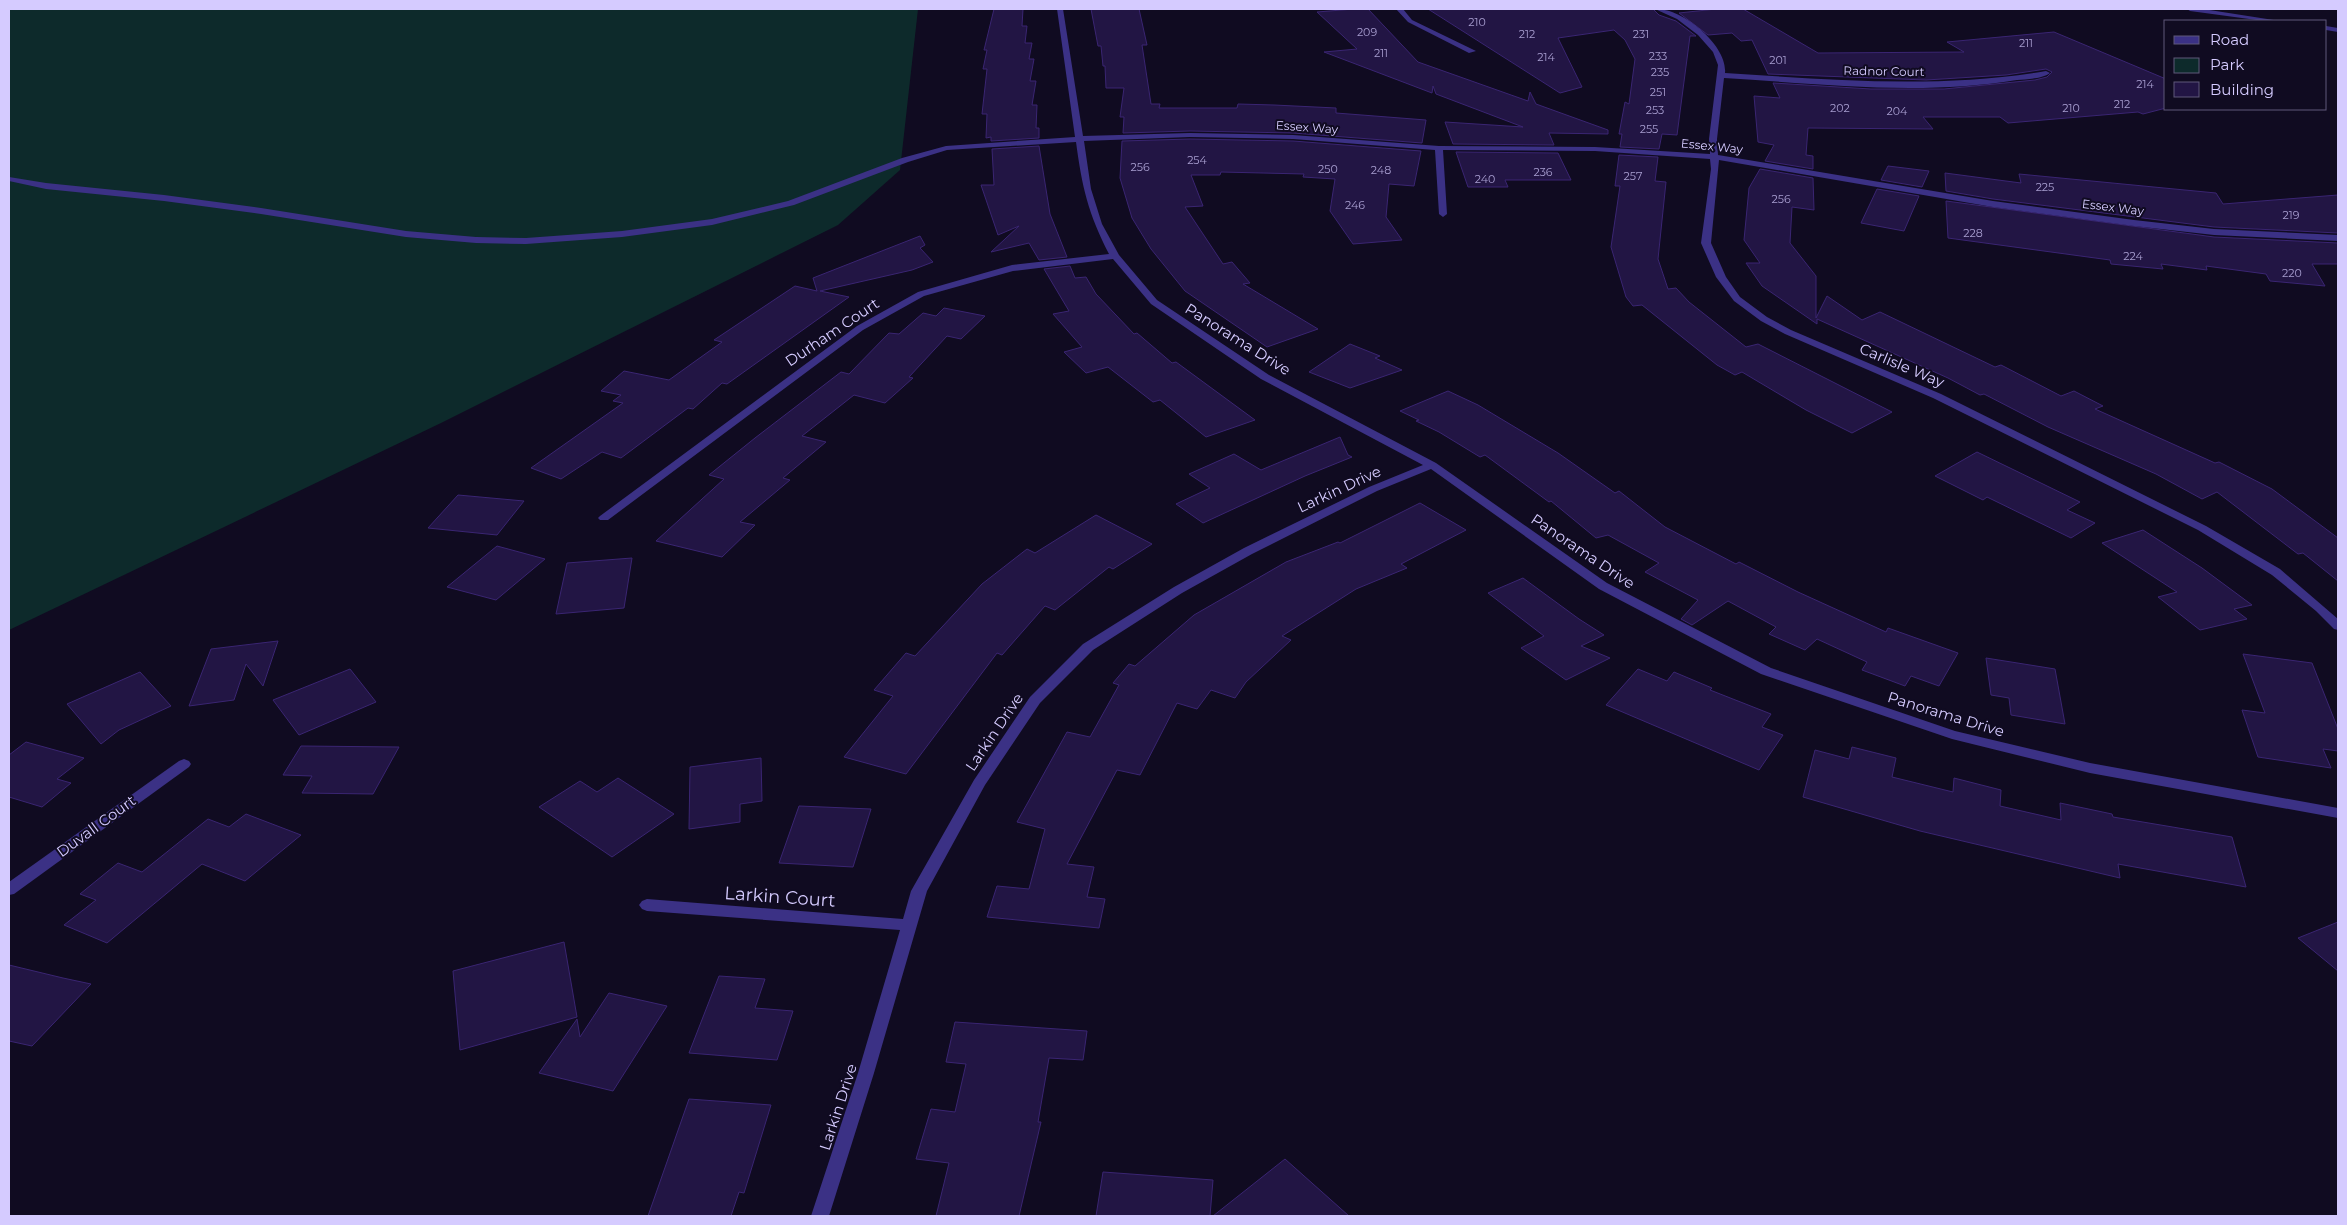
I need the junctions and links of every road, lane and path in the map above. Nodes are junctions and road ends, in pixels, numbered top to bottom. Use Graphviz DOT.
graph roads {
  1 [pos="1060,9"];
  2 [pos="1398,9"];
  3 [pos="1658,9"];
  4 [pos="2190,9"];
  5 [pos="2269,20"];
  6 [pos="1472,51"];
  7 [pos="2046,73"];
  8 [pos="1720,75"];
  9 [pos="1079,139"];
  10 [pos="1439,148"];
  11 [pos="1714,158"];
  12 [pos="9,179"];
  13 [pos="1443,214"];
  14 [pos="2338,238"];
  15 [pos="1115,256"];
  16 [pos="1432,465"];
  17 [pos="604,518"];
  18 [pos="2338,626"];
  19 [pos="184,764"];
  20 [pos="2338,813"];
  21 [pos="9,890"];
  22 [pos="647,905"];
  23 [pos="909,926"];
  24 [pos="820,1216"];
  1 -- 9 [label="street, Panorama Drive"];
  2 -- 6 [label="street"];
  3 -- 8 [label="street, Carlisle Way"];
  4 -- 5 [label="street"];
  7 -- 8 [label="street, Radnor Court"];
  8 -- 11 [label="street, Carlisle Way"];
  9 -- 10 [label="street, Essex Way"];
  9 -- 12 [label="street, Essex Way"];
  9 -- 15 [label="street, Panorama Drive"];
  10 -- 11 [label="street, Essex Way"];
  10 -- 13 [label="street"];
  11 -- 14 [label="street, Essex Way"];
  11 -- 18 [label="street, Carlisle Way"];
  15 -- 16 [label="street, Panorama Drive"];
  15 -- 17 [label="street, Durham Court"];
  16 -- 20 [label="street, Panorama Drive"];
  16 -- 23 [label="street, Larkin Drive"];
  19 -- 21 [label="street, Duvall Court"];
  22 -- 23 [label="street, Larkin Court"];
  23 -- 24 [label="street, Larkin Drive"];
}
